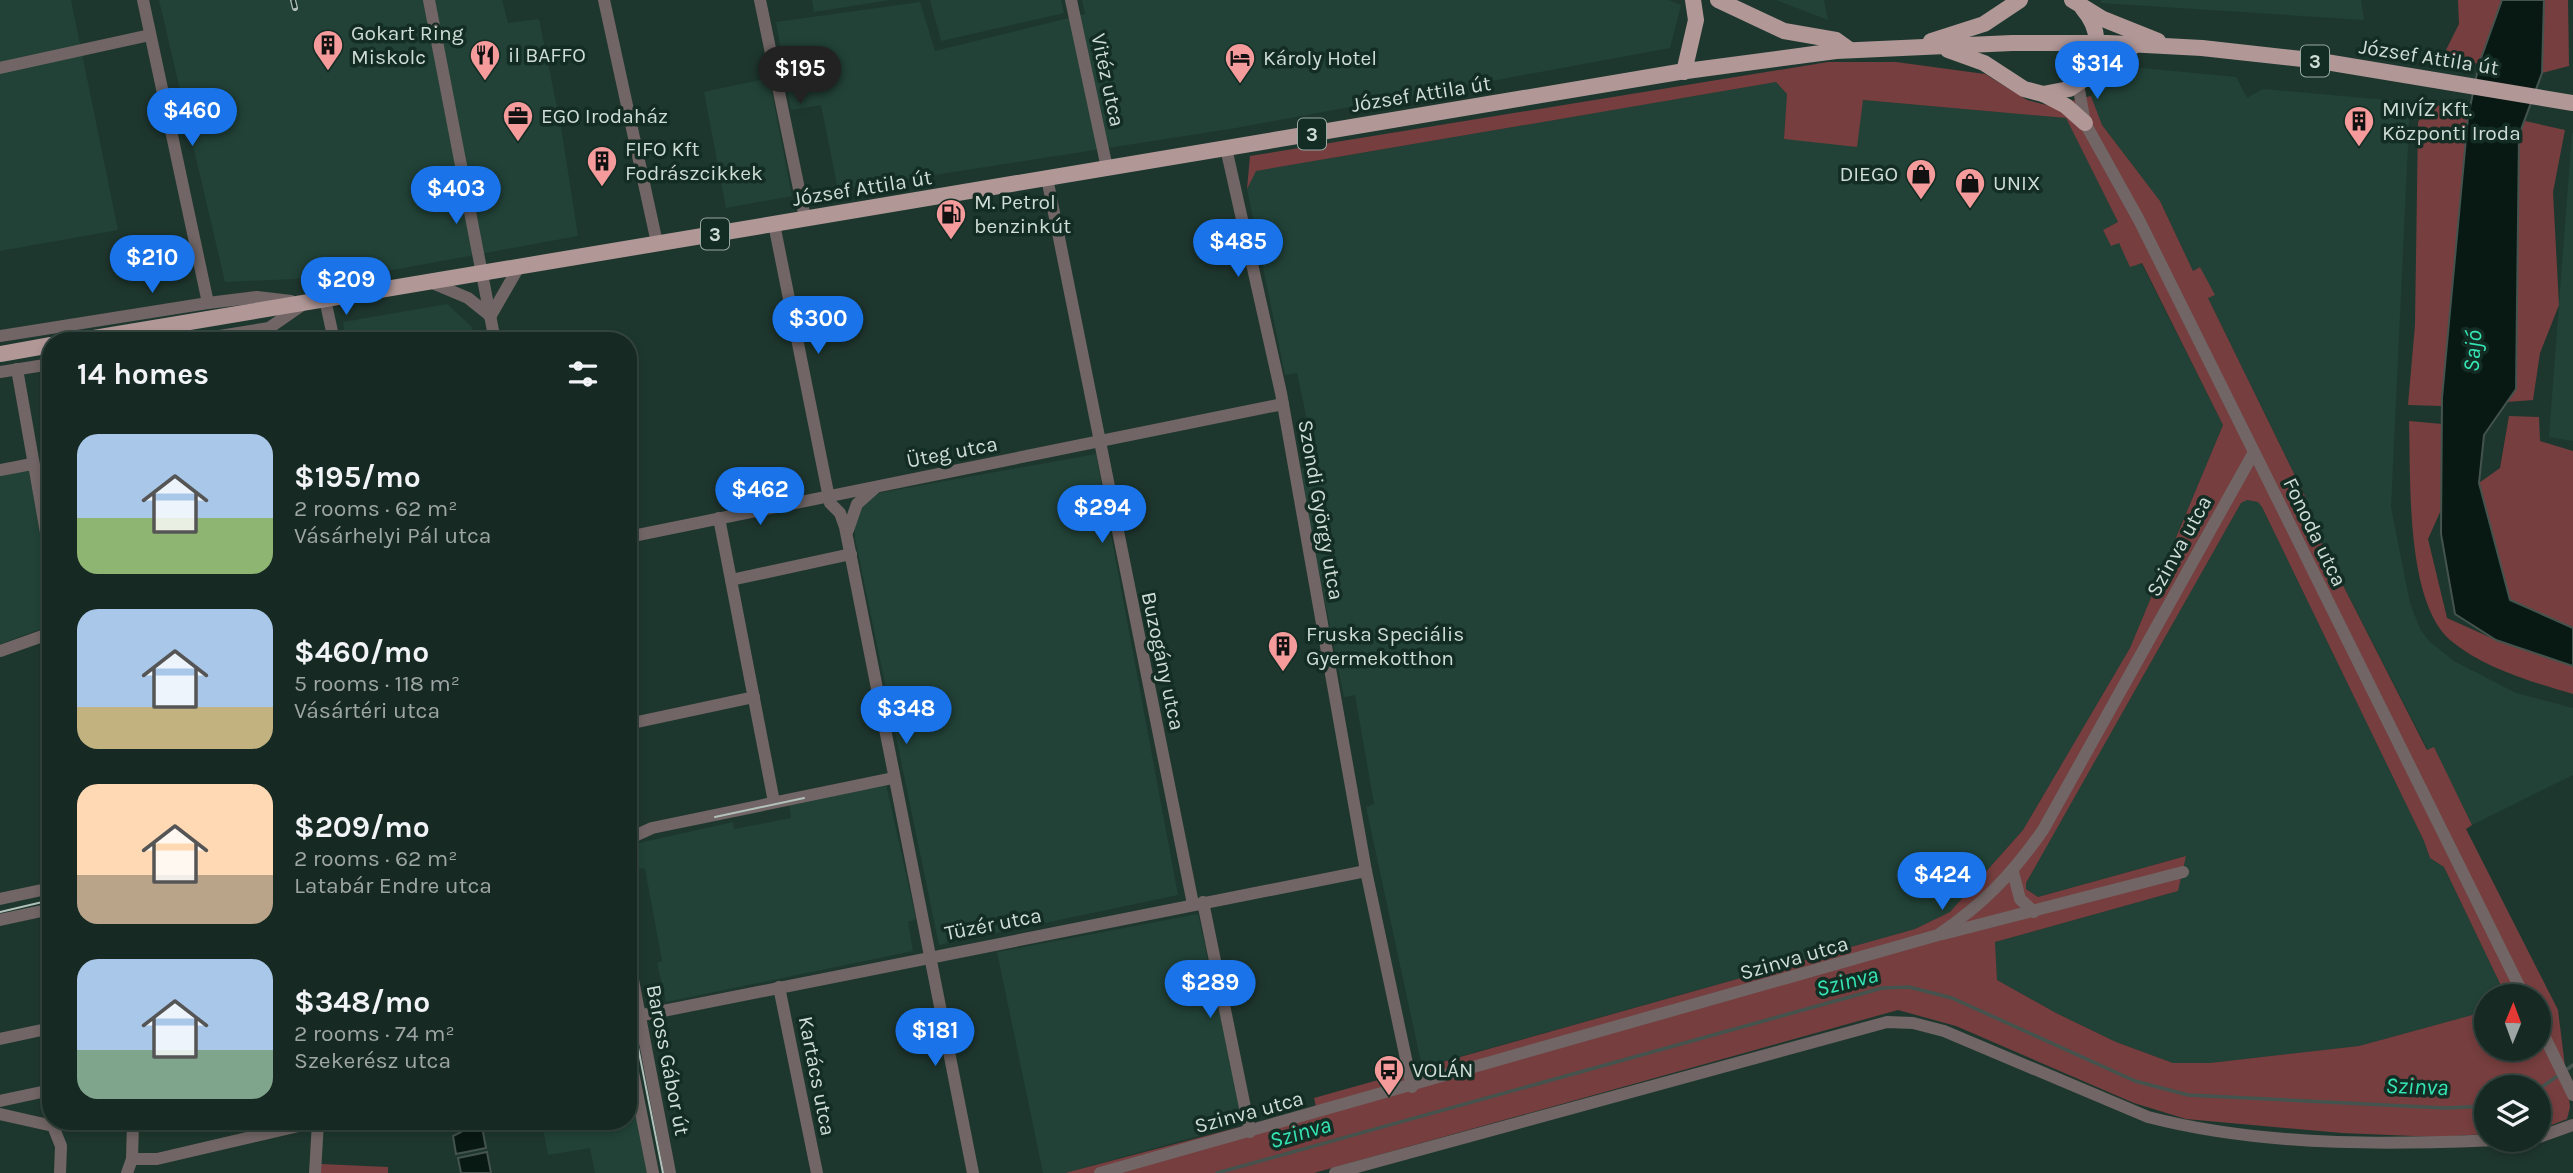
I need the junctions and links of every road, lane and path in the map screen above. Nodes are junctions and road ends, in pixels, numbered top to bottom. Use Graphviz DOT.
graph roads {
  1 [pos="143,0"];
  2 [pos="429,0"];
  3 [pos="604,0"];
  4 [pos="760,0"];
  5 [pos="1071,0"];
  6 [pos="1693,0"];
  7 [pos="1718,0"];
  8 [pos="2020,0"];
  9 [pos="2076,3"];
  10 [pos="1733,8"];
  11 [pos="2000,16"];
  12 [pos="1696,20"];
  13 [pos="150,35"];
  14 [pos="2097,43"];
  15 [pos="1996,44"];
  16 [pos="2136,44"];
  17 [pos="1915,46"];
  18 [pos="1936,46"];
  19 [pos="2171,46"];
  20 [pos="1850,50"];
  21 [pos="0,68"];
  22 [pos="1684,72"];
  23 [pos="2006,76"];
  24 [pos="2081,81"];
  25 [pos="2043,94"];
  26 [pos="2570,102"];
  27 [pos="2085,123"];
  28 [pos="1226,148"];
  29 [pos="1107,168"];
  30 [pos="1047,178"];
  31 [pos="805,218"];
  32 [pos="774,223"];
  33 [pos="657,243"];
  34 [pos="520,265"];
  35 [pos="481,273"];
  36 [pos="430,282"];
  37 [pos="325,299"];
  38 [pos="208,303"];
  39 [pos="305,303"];
  40 [pos="490,317"];
  41 [pos="130,332"];
  42 [pos="250,332"];
  43 [pos="332,332"];
  44 [pos="493,332"];
  45 [pos="0,336"];
  46 [pos="42,347"];
  47 [pos="0,354"];
  48 [pos="42,365"];
  49 [pos="17,369"];
  50 [pos="0,372"];
  51 [pos="1283,404"];
  52 [pos="1098,442"];
  53 [pos="2254,453"];
  54 [pos="32,464"];
  55 [pos="0,470"];
  56 [pos="885,485"];
  57 [pos="828,496"];
  58 [pos="42,515"];
  59 [pos="719,518"];
  60 [pos="637,535"];
  61 [pos="850,548"];
  62 [pos="731,580"];
  63 [pos="42,636"];
  64 [pos="0,651"];
  65 [pos="754,697"];
  66 [pos="637,722"];
  67 [pos="893,778"];
  68 [pos="774,802"];
  69 [pos="637,835"];
  70 [pos="1366,871"];
  71 [pos="2013,872"];
  72 [pos="2183,872"];
  73 [pos="42,890"];
  74 [pos="0,899"];
  75 [pos="1198,903"];
  76 [pos="42,911"];
  77 [pos="2034,912"];
  78 [pos="0,919"];
  79 [pos="1938,935"];
  80 [pos="929,957"];
  81 [pos="2519,984"];
  82 [pos="779,987"];
  83 [pos="637,1015"];
  84 [pos="637,1029"];
  85 [pos="42,1030"];
  86 [pos="0,1039"];
  87 [pos="2552,1052"];
  88 [pos="1412,1087"];
  89 [pos="42,1092"];
  90 [pos="637,1092"];
  91 [pos="2573,1094"];
  92 [pos="0,1101"];
  93 [pos="0,1114"];
  94 [pos="42,1123"];
  95 [pos="2573,1125"];
  96 [pos="55,1130"];
  97 [pos="132,1130"];
  98 [pos="282,1130"];
  99 [pos="317,1130"];
  100 [pos="1250,1132"];
  101 [pos="2551,1133"];
  102 [pos="2474,1140"];
  103 [pos="132,1159"];
  104 [pos="60,1173"];
  105 [pos="127,1173"];
  106 [pos="315,1173"];
  107 [pos="653,1173"];
  108 [pos="670,1173"];
  109 [pos="817,1173"];
  110 [pos="973,1173"];
  111 [pos="1100,1173"];
  112 [pos="1335,1173"];
  1 -- 13 [label="street"];
  2 -- 35 [label="street"];
  3 -- 33 [label="street"];
  4 -- 31 [label="street"];
  5 -- 29 [label="street, Vitéz utca"];
  6 -- 12 [label="main road"];
  7 -- 10 [label="main road"];
  8 -- 11 [label="main road"];
  9 -- 14 [label="main road"];
  9 -- 19 [label="main road"];
  10 -- 12 [label="main road"];
  10 -- 20 [label="main road"];
  11 -- 15 [label="main road"];
  11 -- 17 [label="main road"];
  12 -- 22 [label="main road"];
  13 -- 21 [label="street"];
  13 -- 38 [label="street"];
  14 -- 15 [label="main road, József Attila út / 3"];
  14 -- 16 [label="main road, József Attila út / 3"];
  14 -- 24 [label="main road"];
  15 -- 18 [label="main road, József Attila út / 3"];
  15 -- 23 [label="main road"];
  16 -- 19 [label="main road, József Attila út / 3"];
  16 -- 24 [label="main road"];
  17 -- 18 [label="main road, József Attila út / 3"];
  17 -- 20 [label="main road, József Attila út / 3"];
  18 -- 23 [label="main road"];
  19 -- 26 [label="main road, József Attila út / 3"];
  20 -- 22 [label="main road, József Attila út / 3"];
  22 -- 28 [label="main road, József Attila út / 3"];
  23 -- 25 [label="main road"];
  24 -- 25 [label="main road"];
  24 -- 27 [label="street, Fonoda utca"];
  25 -- 27 [label="main road"];
  27 -- 53 [label="street, Fonoda utca"];
  28 -- 29 [label="main road, József Attila út / 3"];
  28 -- 51 [label="street, Szondi György utca"];
  29 -- 30 [label="main road, József Attila út / 3"];
  30 -- 31 [label="main road, József Attila út / 3"];
  30 -- 52 [label="street, Buzogány utca"];
  31 -- 32 [label="main road, József Attila út / 3"];
  32 -- 33 [label="main road, József Attila út / 3"];
  32 -- 57 [label="street"];
  33 -- 34 [label="main road, József Attila út / 3"];
  34 -- 35 [label="main road, József Attila út / 3"];
  34 -- 40 [label="street"];
  35 -- 36 [label="main road, József Attila út / 3"];
  35 -- 40 [label="street"];
  36 -- 37 [label="main road, József Attila út / 3"];
  36 -- 40 [label="street"];
  37 -- 39 [label="main road, József Attila út / 3"];
  37 -- 43 [label="street"];
  38 -- 39 [label="street"];
  38 -- 45 [label="street"];
  39 -- 41 [label="main road, József Attila út / 3"];
  39 -- 42 [label="street"];
  40 -- 44 [label="street"];
  46 -- 47 [label="main road"];
  48 -- 49 [label="street"];
  49 -- 50 [label="street"];
  49 -- 54 [label="street"];
  51 -- 52 [label="street, Üteg utca"];
  51 -- 70 [label="street, Szondi György utca"];
  52 -- 56 [label="street, Üteg utca"];
  52 -- 75 [label="street, Buzogány utca"];
  53 -- 71 [label="street, Szinva utca"];
  53 -- 81 [label="street, Fonoda utca"];
  54 -- 55 [label="street"];
  54 -- 58 [label="street"];
  56 -- 57 [label="street, Üteg utca"];
  56 -- 61 [label="street"];
  57 -- 59 [label="street, Üteg utca"];
  57 -- 61 [label="street"];
  59 -- 60 [label="street, Üteg utca"];
  59 -- 62 [label="street"];
  61 -- 62 [label="street"];
  61 -- 67 [label="street"];
  62 -- 65 [label="street"];
  63 -- 64 [label="street"];
  65 -- 66 [label="street"];
  65 -- 68 [label="street"];
  67 -- 68 [label="street"];
  67 -- 80 [label="street"];
  68 -- 69 [label="street"];
  70 -- 75 [label="street, Tüzér utca"];
  70 -- 88 [label="street, Szondi György utca"];
  71 -- 77 [label="street"];
  71 -- 79 [label="street, Szinva utca"];
  72 -- 77 [label="street"];
  73 -- 74 [label="street"];
  75 -- 80 [label="street, Tüzér utca"];
  75 -- 100 [label="street, Buzogány utca"];
  76 -- 78 [label="street"];
  77 -- 79 [label="street"];
  79 -- 88 [label="street, Szinva utca"];
  80 -- 82 [label="street, Tüzér utca"];
  80 -- 110 [label="street"];
  82 -- 83 [label="street, Tüzér utca"];
  82 -- 109 [label="street, Kartács utca"];
  84 -- 108 [label="street, Baross Gábor út"];
  85 -- 86 [label="street"];
  87 -- 91 [label="street"];
  88 -- 100 [label="street, Szinva utca"];
  89 -- 92 [label="street"];
  90 -- 107 [label="street, Baross Gábor út"];
  93 -- 94 [label="street"];
  95 -- 101 [label="street"];
  96 -- 104 [label="street"];
  97 -- 103 [label="street"];
  98 -- 103 [label="street"];
  99 -- 106 [label="street"];
  100 -- 111 [label="street, Szinva utca"];
  102 -- 112 [label="street"];
  103 -- 105 [label="street"];
}
